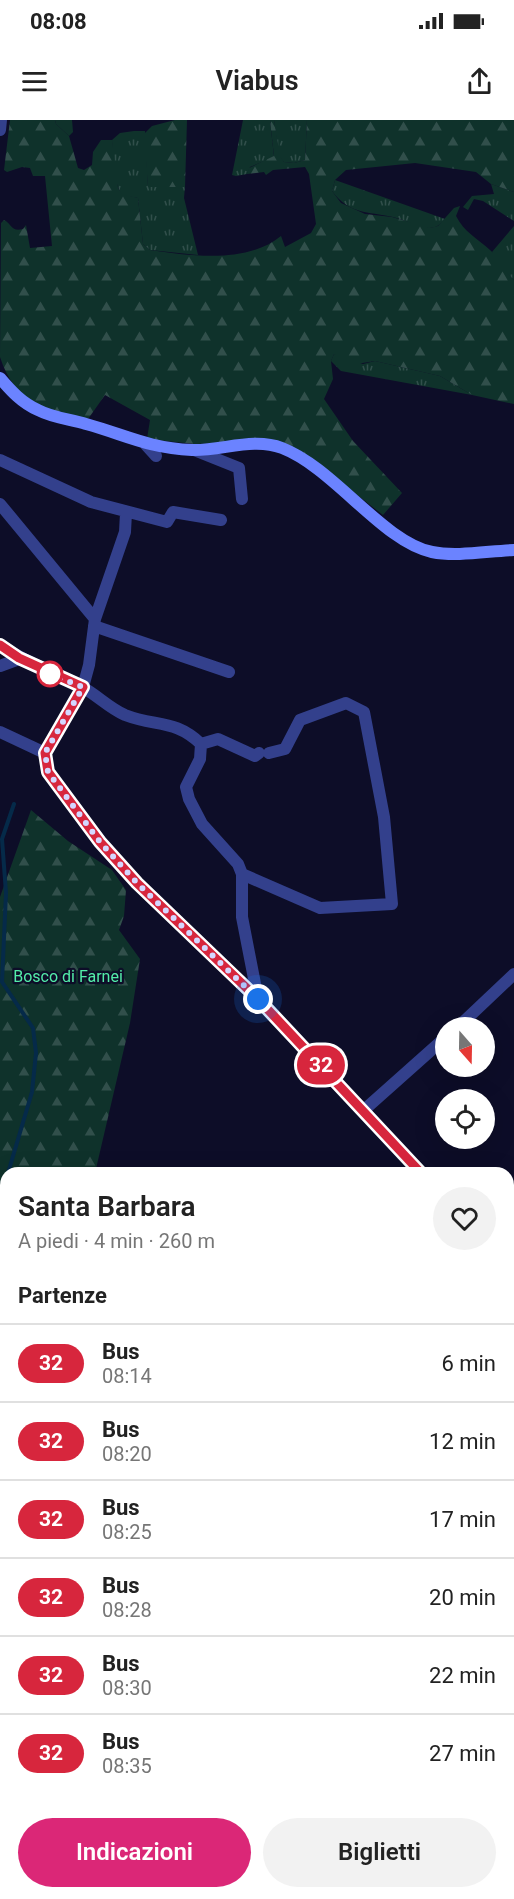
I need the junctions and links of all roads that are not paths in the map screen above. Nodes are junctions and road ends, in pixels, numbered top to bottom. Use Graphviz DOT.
graph roads {
  1 [pos="2,120"];
  2 [pos="0,130"];
  3 [pos="0,378"];
  4 [pos="146,445"];
  5 [pos="194,450"];
  6 [pos="156,456"];
  7 [pos="0,460"];
  8 [pos="242,499"];
  9 [pos="0,504"];
  10 [pos="126,513"];
  11 [pos="221,520"];
  12 [pos="514,550"];
  13 [pos="94,622"];
  14 [pos="0,645"];
  15 [pos="19,658"];
  16 [pos="0,666"];
  17 [pos="229,672"];
  18 [pos="83,687"];
  19 [pos="0,732"];
  20 [pos="201,744"];
  21 [pos="45,753"];
  22 [pos="242,874"];
  23 [pos="514,974"];
  24 [pos="258,999"];
  25 [pos="469,1017"];
  26 [pos="435,1047"];
  27 [pos="364,1110"];
  28 [pos="416,1167"];
  1 -- 2 [label="street"];
  3 -- 4 [label="street"];
  4 -- 5 [label="street"];
  4 -- 6 [label="street"];
  5 -- 8 [label="street"];
  5 -- 12 [label="street"];
  7 -- 10 [label="street"];
  9 -- 13 [label="street"];
  10 -- 11 [label="street"];
  10 -- 13 [label="street"];
  13 -- 17 [label="street"];
  13 -- 18 [label="street"];
  14 -- 15 [label="street"];
  15 -- 16 [label="street"];
  15 -- 18 [label="street"];
  18 -- 20 [label="street"];
  18 -- 21 [label="street"];
  19 -- 21 [label="street"];
  20 -- 22 [label="street"];
  20 -- 22 [label="street"];
  21 -- 24 [label="street"];
  22 -- 24 [label="street"];
  23 -- 25 [label="street"];
  24 -- 27 [label="street"];
  26 -- 27 [label="street"];
  27 -- 28 [label="street"];
}
